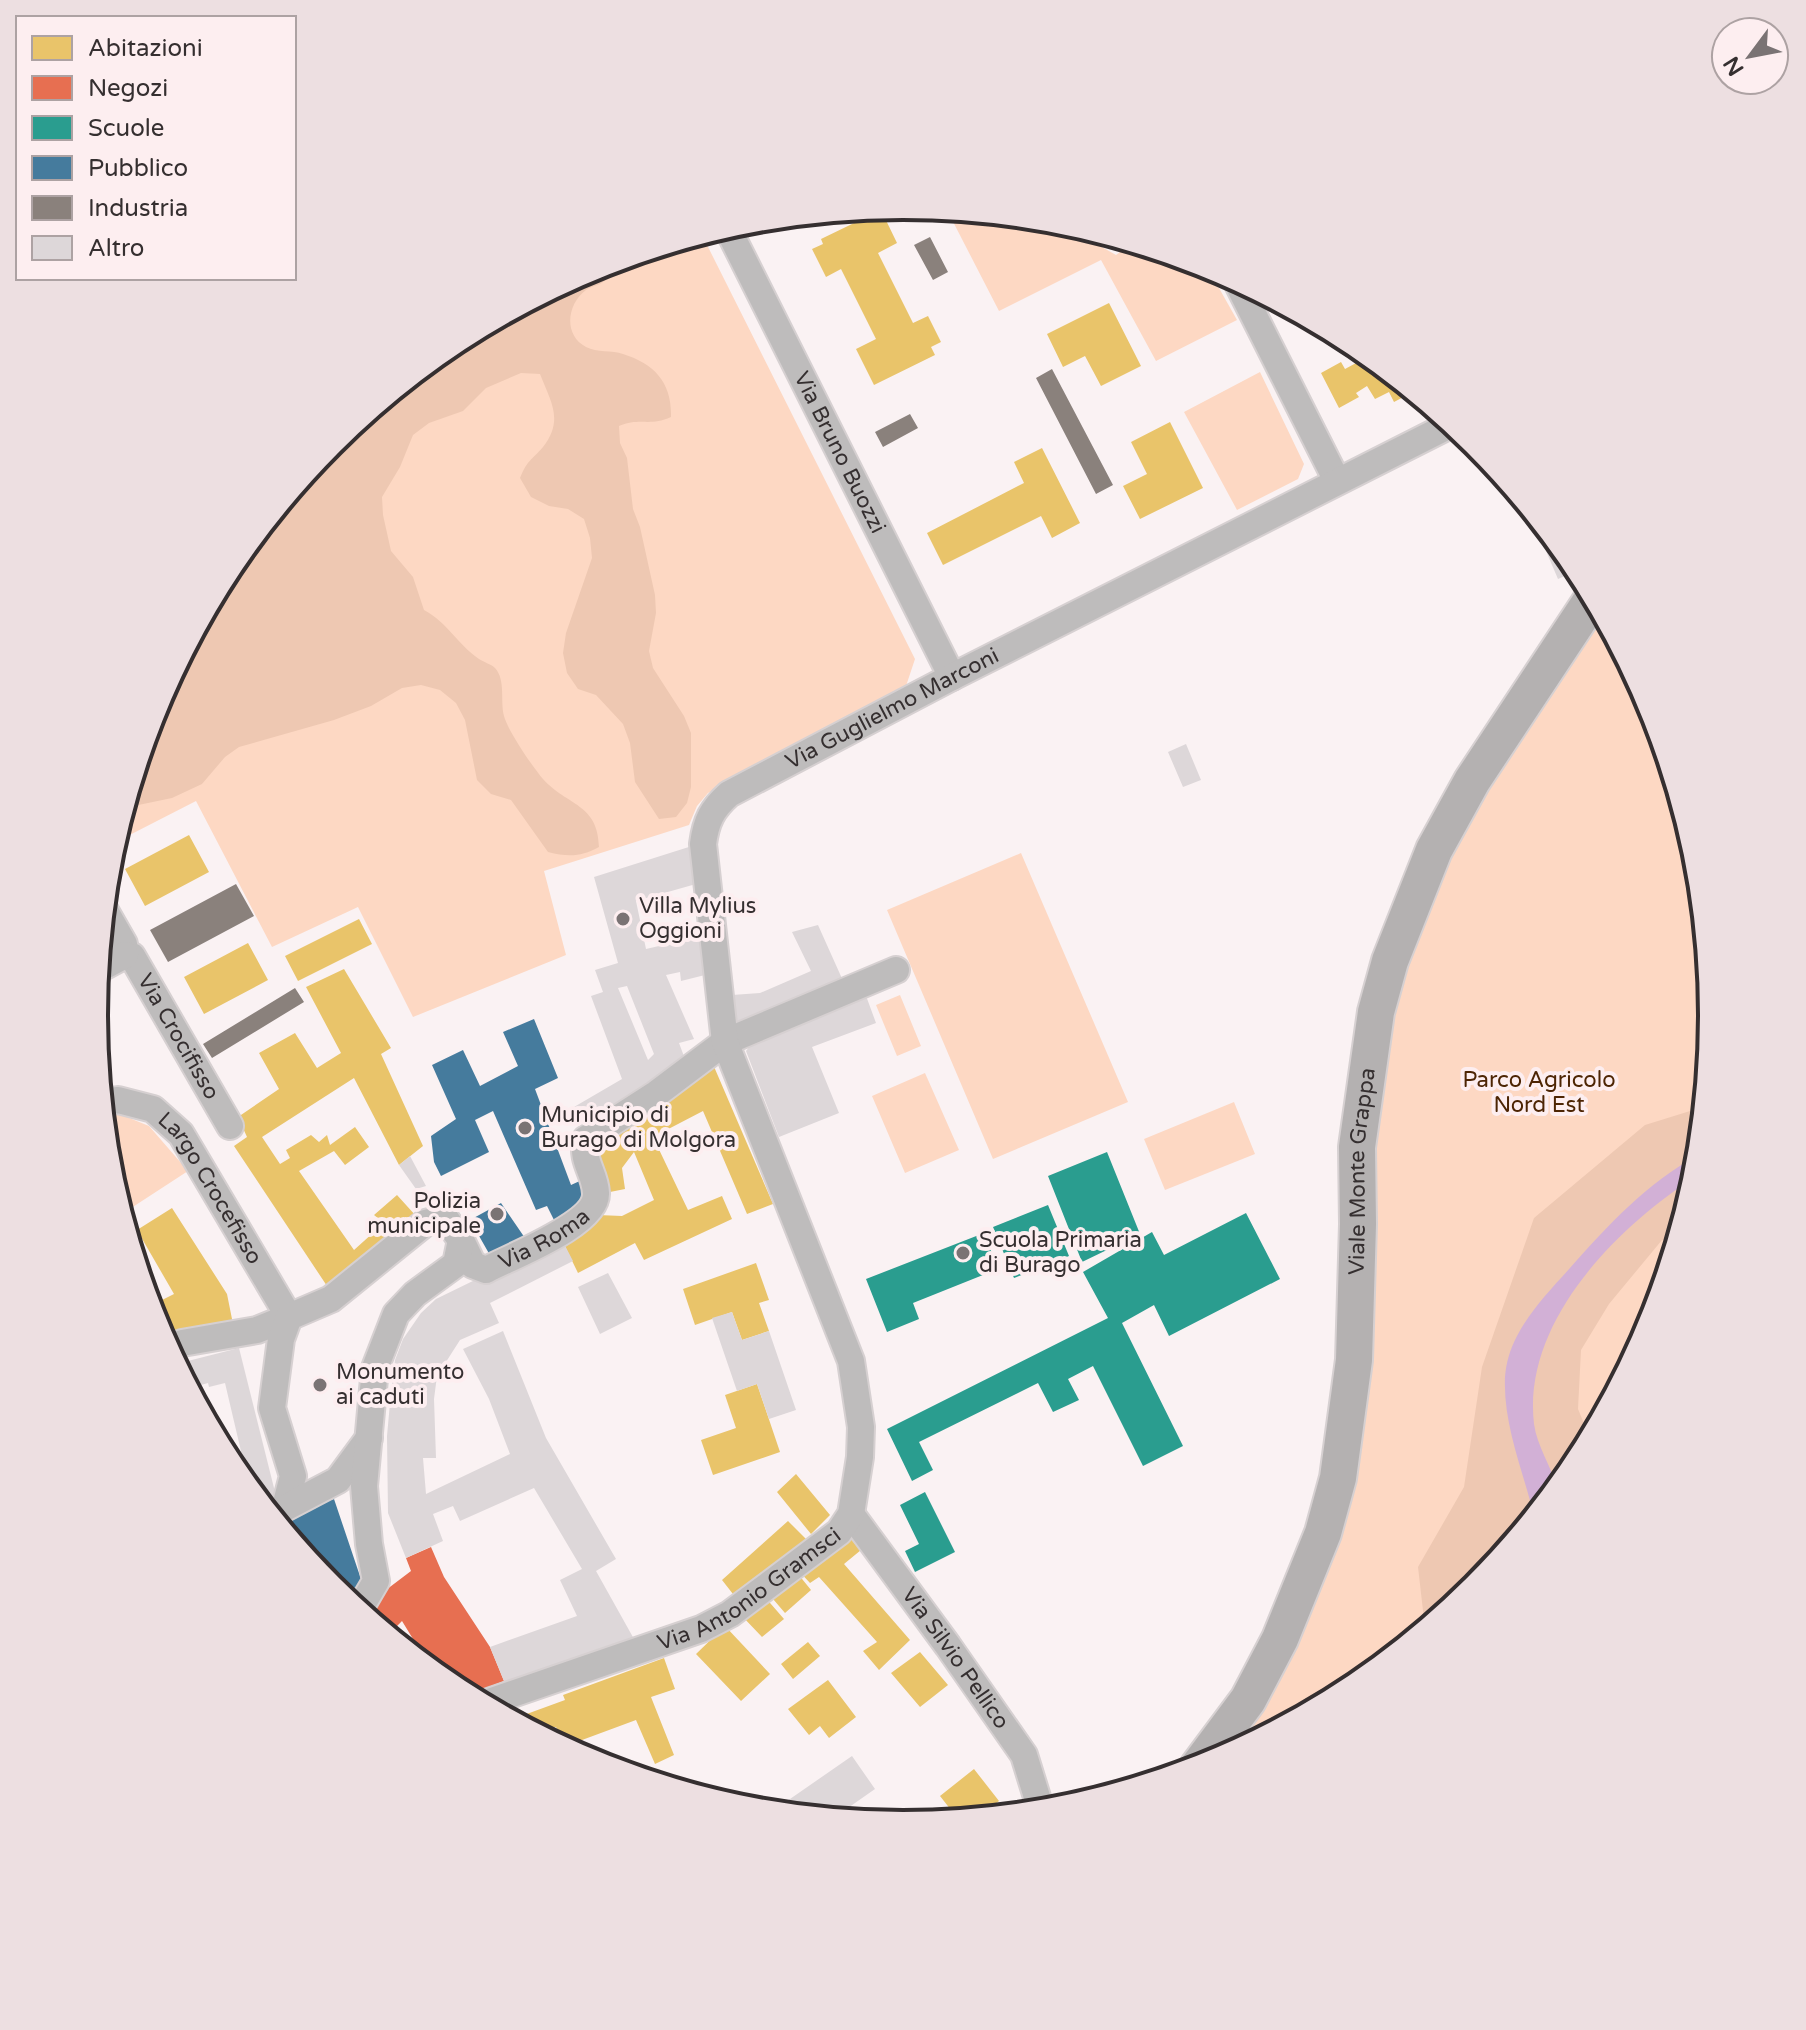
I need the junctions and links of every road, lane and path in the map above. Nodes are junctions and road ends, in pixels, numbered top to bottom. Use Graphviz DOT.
graph roads {
  1 [pos="733,239"];
  2 [pos="1245,298"];
  3 [pos="1440,430"];
  4 [pos="1337,481"];
  5 [pos="1586,609"];
  6 [pos="952,677"];
  7 [pos="114,926"];
  8 [pos="125,955"];
  9 [pos="110,963"];
  10 [pos="896,970"];
  11 [pos="725,1042"];
  12 [pos="113,1101"];
  13 [pos="230,1126"];
  14 [pos="461,1240"];
  15 [pos="289,1317"];
  16 [pos="180,1344"];
  17 [pos="369,1438"];
  18 [pos="279,1508"];
  19 [pos="281,1510"];
  20 [pos="851,1514"];
  21 [pos="365,1600"];
  22 [pos="498,1699"];
  23 [pos="1214,1746"];
  24 [pos="1037,1798"];
  1 -- 6 [label="street, Via Bruno Buozzi"];
  2 -- 4 [label="street"];
  3 -- 4 [label="street, Via Guglielmo Marconi"];
  4 -- 6 [label="street, Via Guglielmo Marconi"];
  5 -- 23 [label="street, Viale Monte Grappa"];
  6 -- 11 [label="street, Via Guglielmo Marconi"];
  7 -- 8 [label="street, Via Crocifisso"];
  8 -- 9 [label="street"];
  8 -- 13 [label="street, Via Crocifisso"];
  10 -- 11 [label="street"];
  11 -- 14 [label="street, Via Roma"];
  11 -- 20 [label="street, Via Antonio Gramsci"];
  12 -- 15 [label="street, Largo Crocefisso"];
  14 -- 15 [label="street"];
  14 -- 17 [label="street"];
  15 -- 16 [label="street"];
  15 -- 18 [label="street"];
  17 -- 19 [label="street"];
  17 -- 21 [label="street"];
  20 -- 22 [label="street, Via Antonio Gramsci"];
  20 -- 24 [label="street, Via Silvio Pellico"];
}
